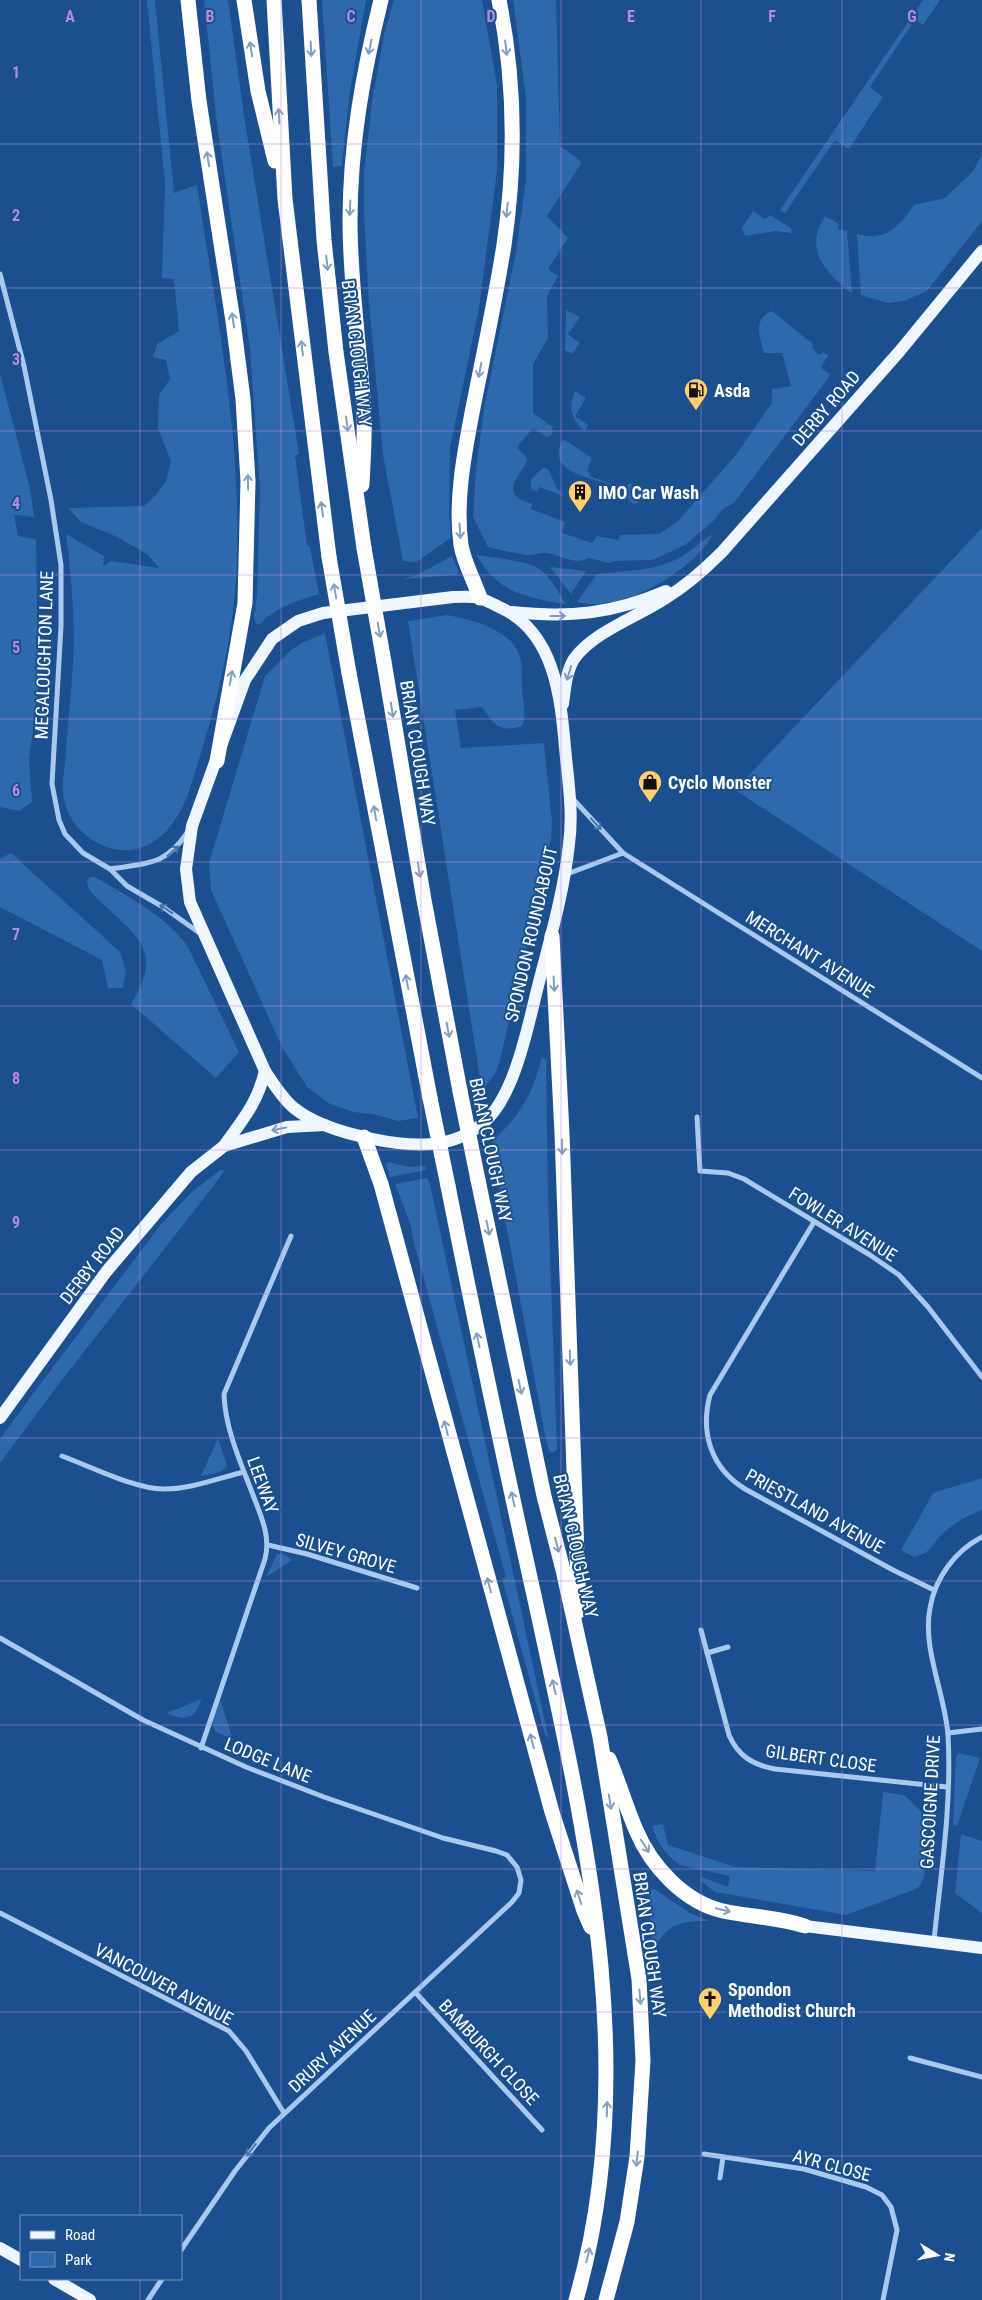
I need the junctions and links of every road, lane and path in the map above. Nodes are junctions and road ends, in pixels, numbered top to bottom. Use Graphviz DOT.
graph roads {
  1 [pos="188,0"];
  2 [pos="244,0"];
  3 [pos="274,0"];
  4 [pos="309,0"];
  5 [pos="381,0"];
  6 [pos="499,0"];
  7 [pos="285,198"];
  8 [pos="982,251"];
  9 [pos="0,274"];
  10 [pos="360,521"];
  11 [pos="690,581"];
  12 [pos="480,598"];
  13 [pos="510,611"];
  14 [pos="562,710"];
  15 [pos="216,761"];
  16 [pos="569,795"];
  17 [pos="192,826"];
  18 [pos="622,853"];
  19 [pos="110,869"];
  20 [pos="565,874"];
  21 [pos="552,936"];
  22 [pos="205,937"];
  23 [pos="265,1071"];
  24 [pos="982,1078"];
  25 [pos="697,1117"];
  26 [pos="327,1125"];
  27 [pos="364,1137"];
  28 [pos="224,1146"];
  29 [pos="814,1222"];
  30 [pos="291,1236"];
  31 [pos="982,1377"];
  32 [pos="0,1418"];
  33 [pos="62,1456"];
  34 [pos="244,1472"];
  35 [pos="982,1537"];
  36 [pos="268,1545"];
  37 [pos="417,1588"];
  38 [pos="934,1590"];
  39 [pos="702,1630"];
  40 [pos="0,1638"];
  41 [pos="580,1644"];
  42 [pos="728,1648"];
  43 [pos="707,1653"];
  44 [pos="982,1729"];
  45 [pos="948,1733"];
  46 [pos="600,1737"];
  47 [pos="201,1748"];
  48 [pos="947,1787"];
  49 [pos="520,1889"];
  50 [pos="0,1913"];
  51 [pos="805,1926"];
  52 [pos="934,1941"];
  53 [pos="598,1942"];
  54 [pos="982,1948"];
  55 [pos="415,1992"];
  56 [pos="910,2058"];
  57 [pos="982,2077"];
  58 [pos="284,2113"];
  59 [pos="542,2130"];
  60 [pos="704,2154"];
  61 [pos="724,2157"];
  62 [pos="720,2178"];
  63 [pos="0,2248"];
  64 [pos="182,2249"];
  65 [pos="20,2259"];
  66 [pos="56,2280"];
  67 [pos="161,2280"];
  68 [pos="90,2300"];
  69 [pos="148,2300"];
  70 [pos="576,2300"];
  71 [pos="606,2300"];
  72 [pos="883,2300"];
  15 -- 1 [label="highway, one-way"];
  7 -- 2 [label="highway, one-way"];
  7 -- 3 [label="highway, one-way"];
  4 -- 10 [label="highway, BRIAN CLOUGH WAY, one-way"];
  5 -- 10 [label="highway, one-way"];
  6 -- 12 [label="highway, one-way"];
  53 -- 7 [label="highway, one-way, bridge"];
  8 -- 11 [label="main road, DERBY ROAD"];
  9 -- 19 [label="street, MEGALOUGHTON LANE"];
  10 -- 41 [label="highway, BRIAN CLOUGH WAY, one-way, bridge"];
  13 -- 11 [label="main road, DERBY ROAD, one-way"];
  11 -- 14 [label="main road, DERBY ROAD, one-way"];
  12 -- 13 [label="main road, SPONDON ROUNDABOUT"];
  12 -- 15 [label="main road, SPONDON ROUNDABOUT"];
  13 -- 14 [label="main road, SPONDON ROUNDABOUT"];
  14 -- 16 [label="main road, SPONDON ROUNDABOUT"];
  15 -- 17 [label="main road, SPONDON ROUNDABOUT"];
  16 -- 18 [label="street, MERCHANT AVENUE, one-way"];
  16 -- 20 [label="main road, SPONDON ROUNDABOUT"];
  19 -- 17 [label="street, one-way"];
  17 -- 22 [label="main road, SPONDON ROUNDABOUT"];
  18 -- 20 [label="street"];
  18 -- 24 [label="street, MERCHANT AVENUE"];
  22 -- 19 [label="street, MEGALOUGHTON LANE, one-way"];
  20 -- 21 [label="main road, SPONDON ROUNDABOUT"];
  21 -- 27 [label="main road, SPONDON ROUNDABOUT"];
  21 -- 41 [label="highway, one-way"];
  22 -- 23 [label="main road, SPONDON ROUNDABOUT"];
  23 -- 26 [label="main road, SPONDON ROUNDABOUT"];
  23 -- 28 [label="main road, DERBY ROAD"];
  25 -- 29 [label="street, FOWLER AVENUE"];
  26 -- 27 [label="main road, SPONDON ROUNDABOUT"];
  26 -- 28 [label="main road, DERBY ROAD, one-way"];
  53 -- 27 [label="highway, one-way"];
  28 -- 32 [label="main road, DERBY ROAD"];
  29 -- 31 [label="street, FOWLER AVENUE"];
  29 -- 38 [label="street, PRIESTLAND AVENUE"];
  30 -- 34 [label="street, LEEWAY"];
  33 -- 34 [label="street"];
  34 -- 36 [label="street, LEEWAY"];
  35 -- 38 [label="street, GASCOIGNE DRIVE"];
  36 -- 37 [label="street, SILVEY GROVE"];
  36 -- 47 [label="street"];
  38 -- 45 [label="street, GASCOIGNE DRIVE"];
  39 -- 43 [label="street, GILBERT CLOSE"];
  40 -- 47 [label="street, LODGE LANE"];
  41 -- 46 [label="highway, BRIAN CLOUGH WAY"];
  42 -- 43 [label="street"];
  43 -- 48 [label="street, GILBERT CLOSE"];
  44 -- 45 [label="street"];
  45 -- 48 [label="street, GASCOIGNE DRIVE"];
  46 -- 51 [label="highway, one-way"];
  46 -- 71 [label="highway, BRIAN CLOUGH WAY, one-way"];
  47 -- 49 [label="street, LODGE LANE"];
  48 -- 52 [label="street, GASCOIGNE DRIVE"];
  49 -- 55 [label="street, DRURY AVENUE"];
  50 -- 58 [label="street, VANCOUVER AVENUE"];
  51 -- 52 [label="main road"];
  52 -- 54 [label="main road"];
  70 -- 53 [label="highway, one-way"];
  55 -- 58 [label="street, DRURY AVENUE"];
  55 -- 59 [label="street, BAMBURGH CLOSE"];
  56 -- 57 [label="street"];
  58 -- 64 [label="street, DRURY AVENUE, one-way"];
  60 -- 61 [label="street, AYR CLOSE"];
  61 -- 62 [label="street"];
  61 -- 72 [label="street, AYR CLOSE"];
  63 -- 65 [label="main road"];
  66 -- 68 [label="main road"];
  67 -- 69 [label="street"];
}
